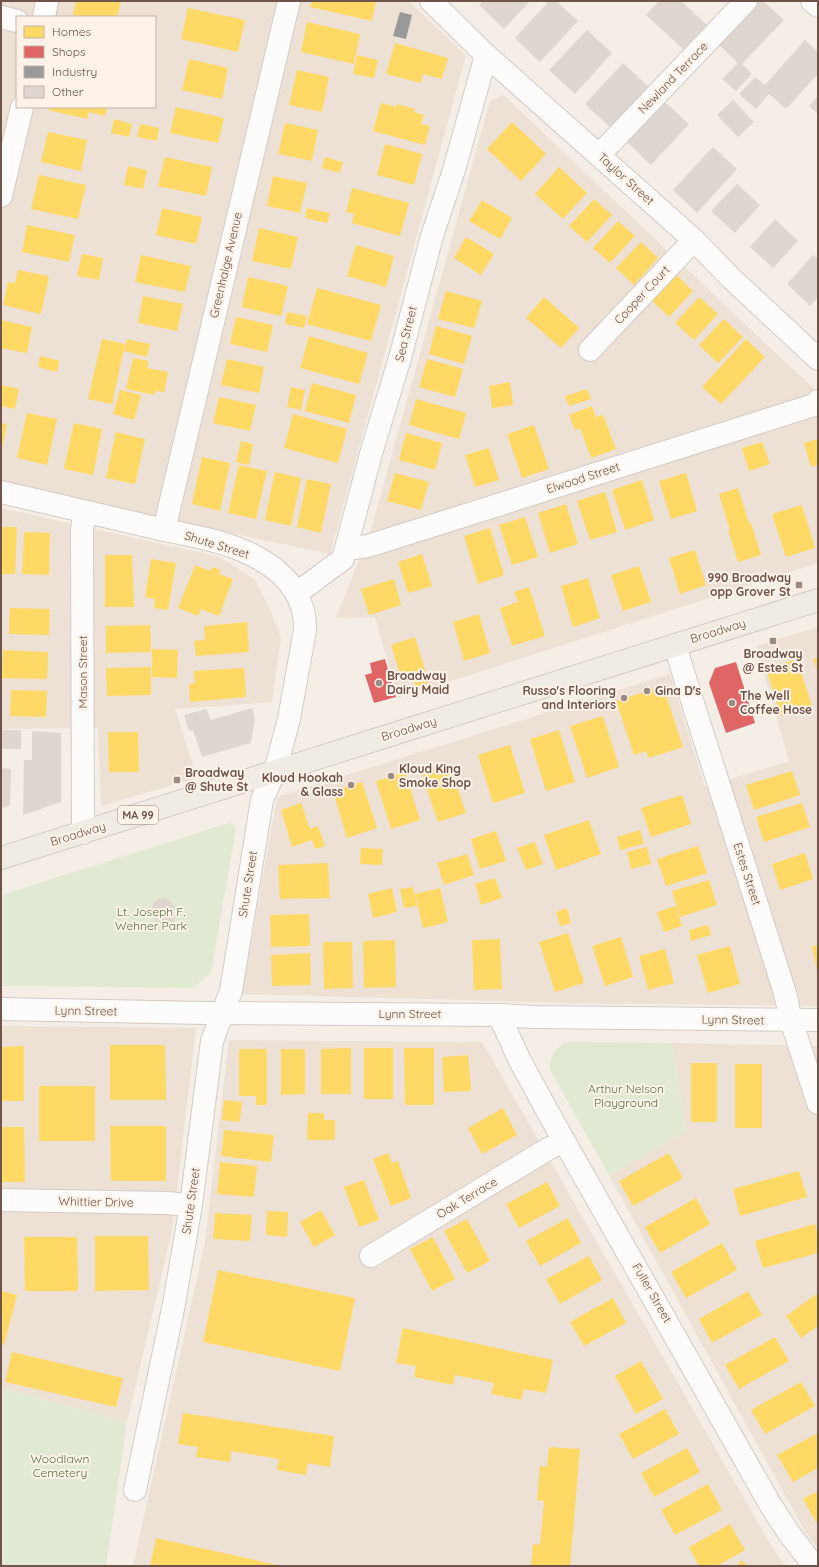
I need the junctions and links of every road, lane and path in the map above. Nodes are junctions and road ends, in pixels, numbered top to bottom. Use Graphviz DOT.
graph roads {
  1 [pos="47,1"];
  2 [pos="289,1"];
  3 [pos="431,1"];
  4 [pos="746,1"];
  5 [pos="812,1"];
  6 [pos="818,6"];
  7 [pos="44,16"];
  8 [pos="1,17"];
  9 [pos="16,21"];
  10 [pos="486,54"];
  11 [pos="22,108"];
  12 [pos="599,155"];
  13 [pos="1,196"];
  14 [pos="694,240"];
  15 [pos="590,350"];
  16 [pos="818,359"];
  17 [pos="818,401"];
  18 [pos="1,492"];
  19 [pos="84,512"];
  20 [pos="164,530"];
  21 [pos="346,549"];
  22 [pos="297,593"];
  23 [pos="818,600"];
  24 [pos="675,645"];
  25 [pos="275,771"];
  26 [pos="83,833"];
  27 [pos="1,858"];
  28 [pos="1,1009"];
  29 [pos="224,1012"];
  30 [pos="499,1015"];
  31 [pos="791,1020"];
  32 [pos="818,1020"];
  33 [pos="818,1103"];
  34 [pos="564,1141"];
  35 [pos="1,1200"];
  36 [pos="191,1205"];
  37 [pos="371,1256"];
  38 [pos="135,1490"];
  39 [pos="814,1566"];
  1 -- 7 [label="street"];
  2 -- 20 [label="street, Greenhalge Avenue"];
  3 -- 10 [label="street, Taylor Street"];
  4 -- 12 [label="street, Newland Terrace"];
  5 -- 6 [label="street"];
  8 -- 9 [label="street"];
  10 -- 12 [label="street, Taylor Street"];
  10 -- 21 [label="street, Sea Street"];
  11 -- 13 [label="street"];
  12 -- 14 [label="street, Taylor Street"];
  14 -- 15 [label="street, Cooper Court"];
  14 -- 16 [label="street, Taylor Street"];
  17 -- 21 [label="street, Elwood Street"];
  18 -- 19 [label="street, Shute Street"];
  19 -- 20 [label="street, Shute Street"];
  19 -- 26 [label="street, Mason Street"];
  20 -- 22 [label="street, Shute Street"];
  21 -- 22 [label="street, Sea Street"];
  22 -- 25 [label="street, Shute Street"];
  23 -- 24 [label="main road, Broadway / MA 99"];
  24 -- 25 [label="main road, Broadway / MA 99"];
  24 -- 31 [label="street, Estes Street"];
  25 -- 26 [label="main road, Broadway / MA 99"];
  25 -- 29 [label="street, Shute Street"];
  26 -- 27 [label="main road, Broadway / MA 99"];
  28 -- 29 [label="street, Lynn Street"];
  29 -- 30 [label="street, Lynn Street"];
  29 -- 36 [label="street, Shute Street"];
  30 -- 31 [label="street, Lynn Street"];
  30 -- 34 [label="street, Fuller Street"];
  31 -- 32 [label="street, Lynn Street"];
  31 -- 33 [label="street, Estes Street"];
  34 -- 37 [label="street, Oak Terrace"];
  34 -- 39 [label="street, Fuller Street"];
  35 -- 36 [label="street, Whittier Drive"];
  36 -- 38 [label="street, Shute Street"];
}
